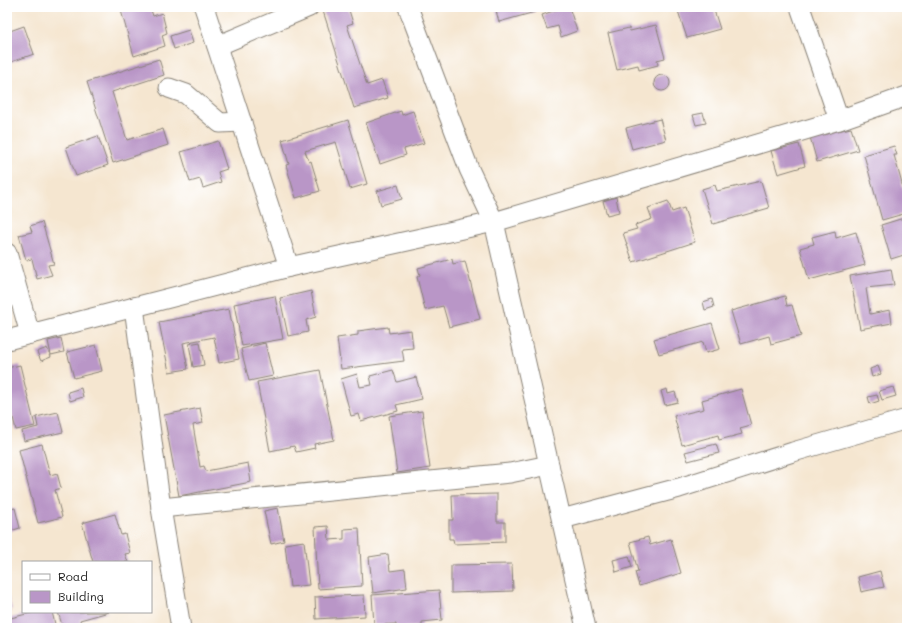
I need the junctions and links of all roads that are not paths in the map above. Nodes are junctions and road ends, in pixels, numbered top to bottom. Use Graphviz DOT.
graph roads {
  1 [pos="204,7"];
  2 [pos="309,7"];
  3 [pos="408,7"];
  4 [pos="800,7"];
  5 [pos="217,46"];
  6 [pos="169,88"];
  7 [pos="907,96"];
  8 [pos="839,120"];
  9 [pos="242,122"];
  10 [pos="494,222"];
  11 [pos="7,252"];
  12 [pos="288,267"];
  13 [pos="134,307"];
  14 [pos="30,334"];
  15 [pos="7,340"];
  16 [pos="907,418"];
  17 [pos="549,466"];
  18 [pos="161,508"];
  19 [pos="562,519"];
  20 [pos="181,628"];
  21 [pos="586,628"];
  1 -- 5 [label="street"];
  2 -- 5 [label="street"];
  3 -- 10 [label="street"];
  4 -- 8 [label="street"];
  5 -- 9 [label="street"];
  6 -- 9 [label="street"];
  7 -- 8 [label="street"];
  8 -- 10 [label="street"];
  9 -- 12 [label="street"];
  10 -- 12 [label="street"];
  10 -- 17 [label="street"];
  11 -- 14 [label="street"];
  12 -- 13 [label="street"];
  13 -- 14 [label="street"];
  13 -- 18 [label="street"];
  14 -- 15 [label="street"];
  16 -- 19 [label="street"];
  17 -- 18 [label="street"];
  17 -- 19 [label="street"];
  18 -- 20 [label="street"];
  19 -- 21 [label="street"];
}
